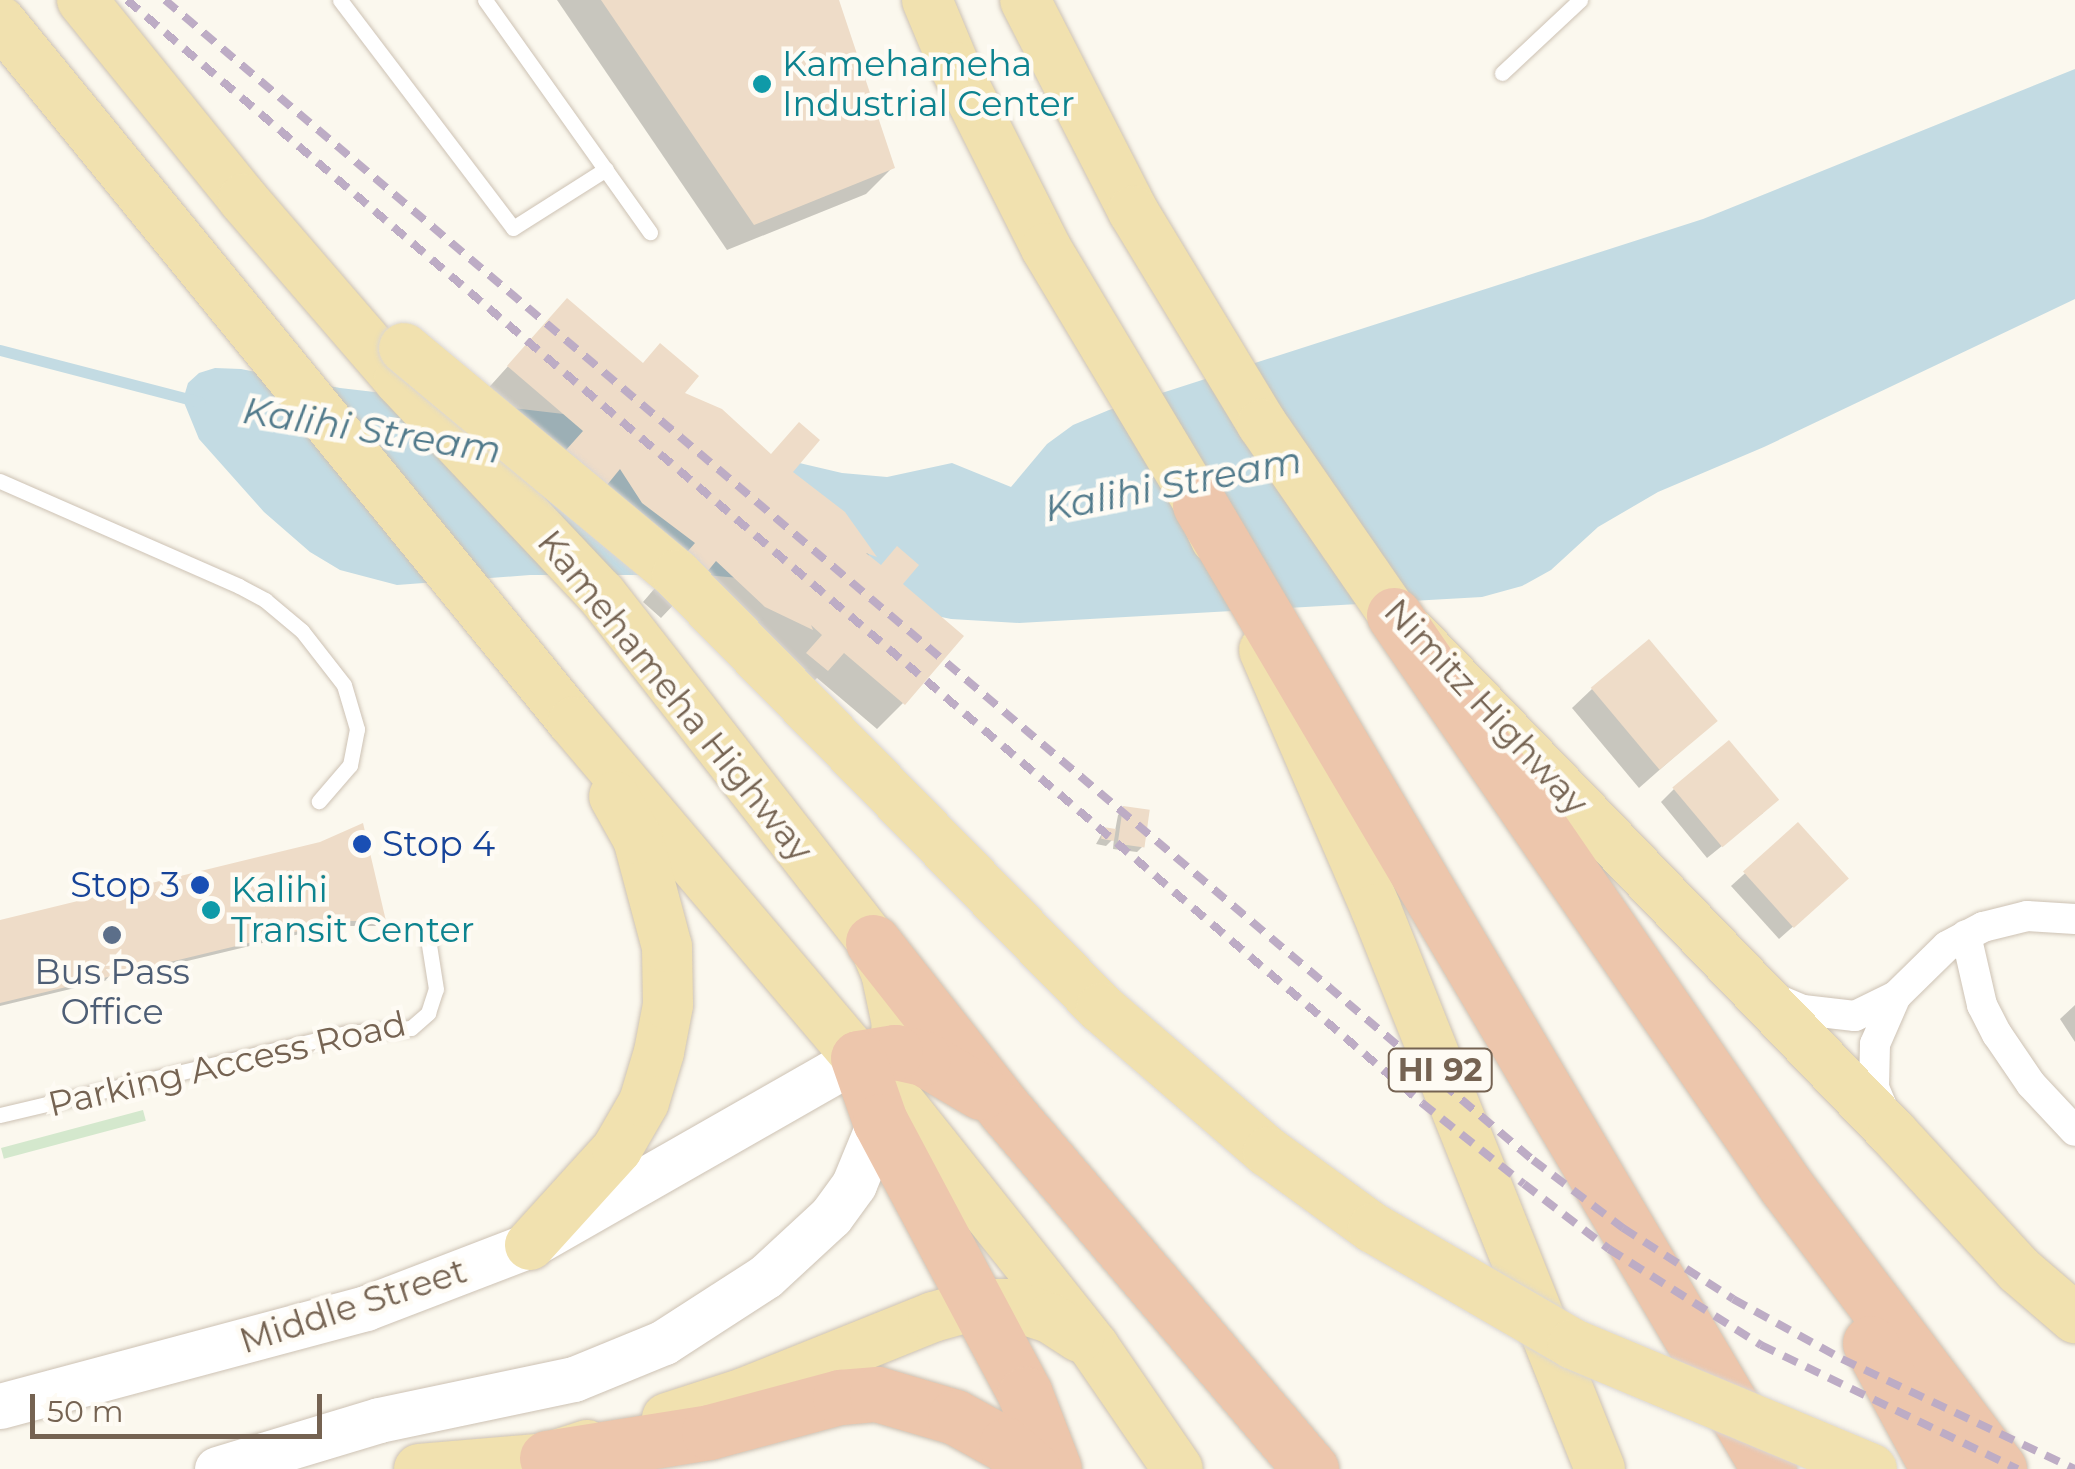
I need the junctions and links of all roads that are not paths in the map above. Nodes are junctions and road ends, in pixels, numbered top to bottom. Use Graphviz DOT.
graph roads {
  1 [pos="82,0"];
  2 [pos="340,0"];
  3 [pos="485,0"];
  4 [pos="927,0"];
  5 [pos="1025,0"];
  6 [pos="1580,0"];
  7 [pos="0,21"];
  8 [pos="1502,74"];
  9 [pos="606,170"];
  10 [pos="650,232"];
  11 [pos="402,364"];
  12 [pos="0,482"];
  13 [pos="1200,505"];
  14 [pos="1394,615"];
  15 [pos="1285,672"];
  16 [pos="574,722"];
  17 [pos="320,801"];
  18 [pos="2075,918"];
  19 [pos="427,932"];
  20 [pos="1966,936"];
  21 [pos="873,942"];
  22 [pos="1756,989"];
  23 [pos="1896,996"];
  24 [pos="881,1080"];
  25 [pos="1007,1112"];
  26 [pos="0,1115"];
  27 [pos="2075,1131"];
  28 [pos="1893,1133"];
  29 [pos="1786,1186"];
  30 [pos="530,1244"];
  31 [pos="979,1304"];
  32 [pos="2075,1318"];
  33 [pos="1094,1347"];
  34 [pos="0,1406"];
  35 [pos="547,1458"];
  36 [pos="217,1469"];
  37 [pos="419,1469"];
  38 [pos="1033,1469"];
  39 [pos="1054,1469"];
  40 [pos="1178,1469"];
  41 [pos="1311,1469"];
  42 [pos="1600,1469"];
  43 [pos="1769,1469"];
  44 [pos="1872,1469"];
  45 [pos="1938,1469"];
  46 [pos="1999,1469"];
  1 -- 11 [label="main road"];
  2 -- 9 [label="lane"];
  3 -- 9 [label="lane"];
  4 -- 13 [label="main road"];
  5 -- 14 [label="main road, Nimitz Highway"];
  6 -- 8 [label="lane"];
  7 -- 16 [label="main road"];
  9 -- 10 [label="lane"];
  11 -- 21 [label="main road, Kamehameha Highway"];
  11 -- 44 [label="main road, bridge"];
  12 -- 17 [label="lane"];
  13 -- 15 [label="highway"];
  14 -- 22 [label="main road, Nimitz Highway"];
  14 -- 29 [label="highway"];
  15 -- 42 [label="main road, HI 92"];
  15 -- 43 [label="highway"];
  16 -- 24 [label="main road"];
  16 -- 30 [label="main road"];
  18 -- 20 [label="street"];
  19 -- 26 [label="lane, Parking Access Road"];
  20 -- 23 [label="street"];
  20 -- 27 [label="street"];
  21 -- 24 [label="main road"];
  21 -- 25 [label="highway"];
  22 -- 23 [label="street"];
  22 -- 28 [label="main road, Nimitz Highway"];
  23 -- 28 [label="street"];
  24 -- 25 [label="highway"];
  24 -- 30 [label="main road, Middle Street"];
  24 -- 31 [label="highway"];
  24 -- 33 [label="main road"];
  24 -- 36 [label="main road"];
  25 -- 41 [label="highway"];
  28 -- 32 [label="main road, Nimitz Highway"];
  29 -- 45 [label="highway"];
  29 -- 46 [label="highway"];
  30 -- 34 [label="main road, Middle Street"];
  31 -- 33 [label="main road"];
  31 -- 35 [label="main road"];
  31 -- 39 [label="highway"];
  33 -- 40 [label="main road"];
  35 -- 37 [label="main road"];
  35 -- 38 [label="highway"];
}
